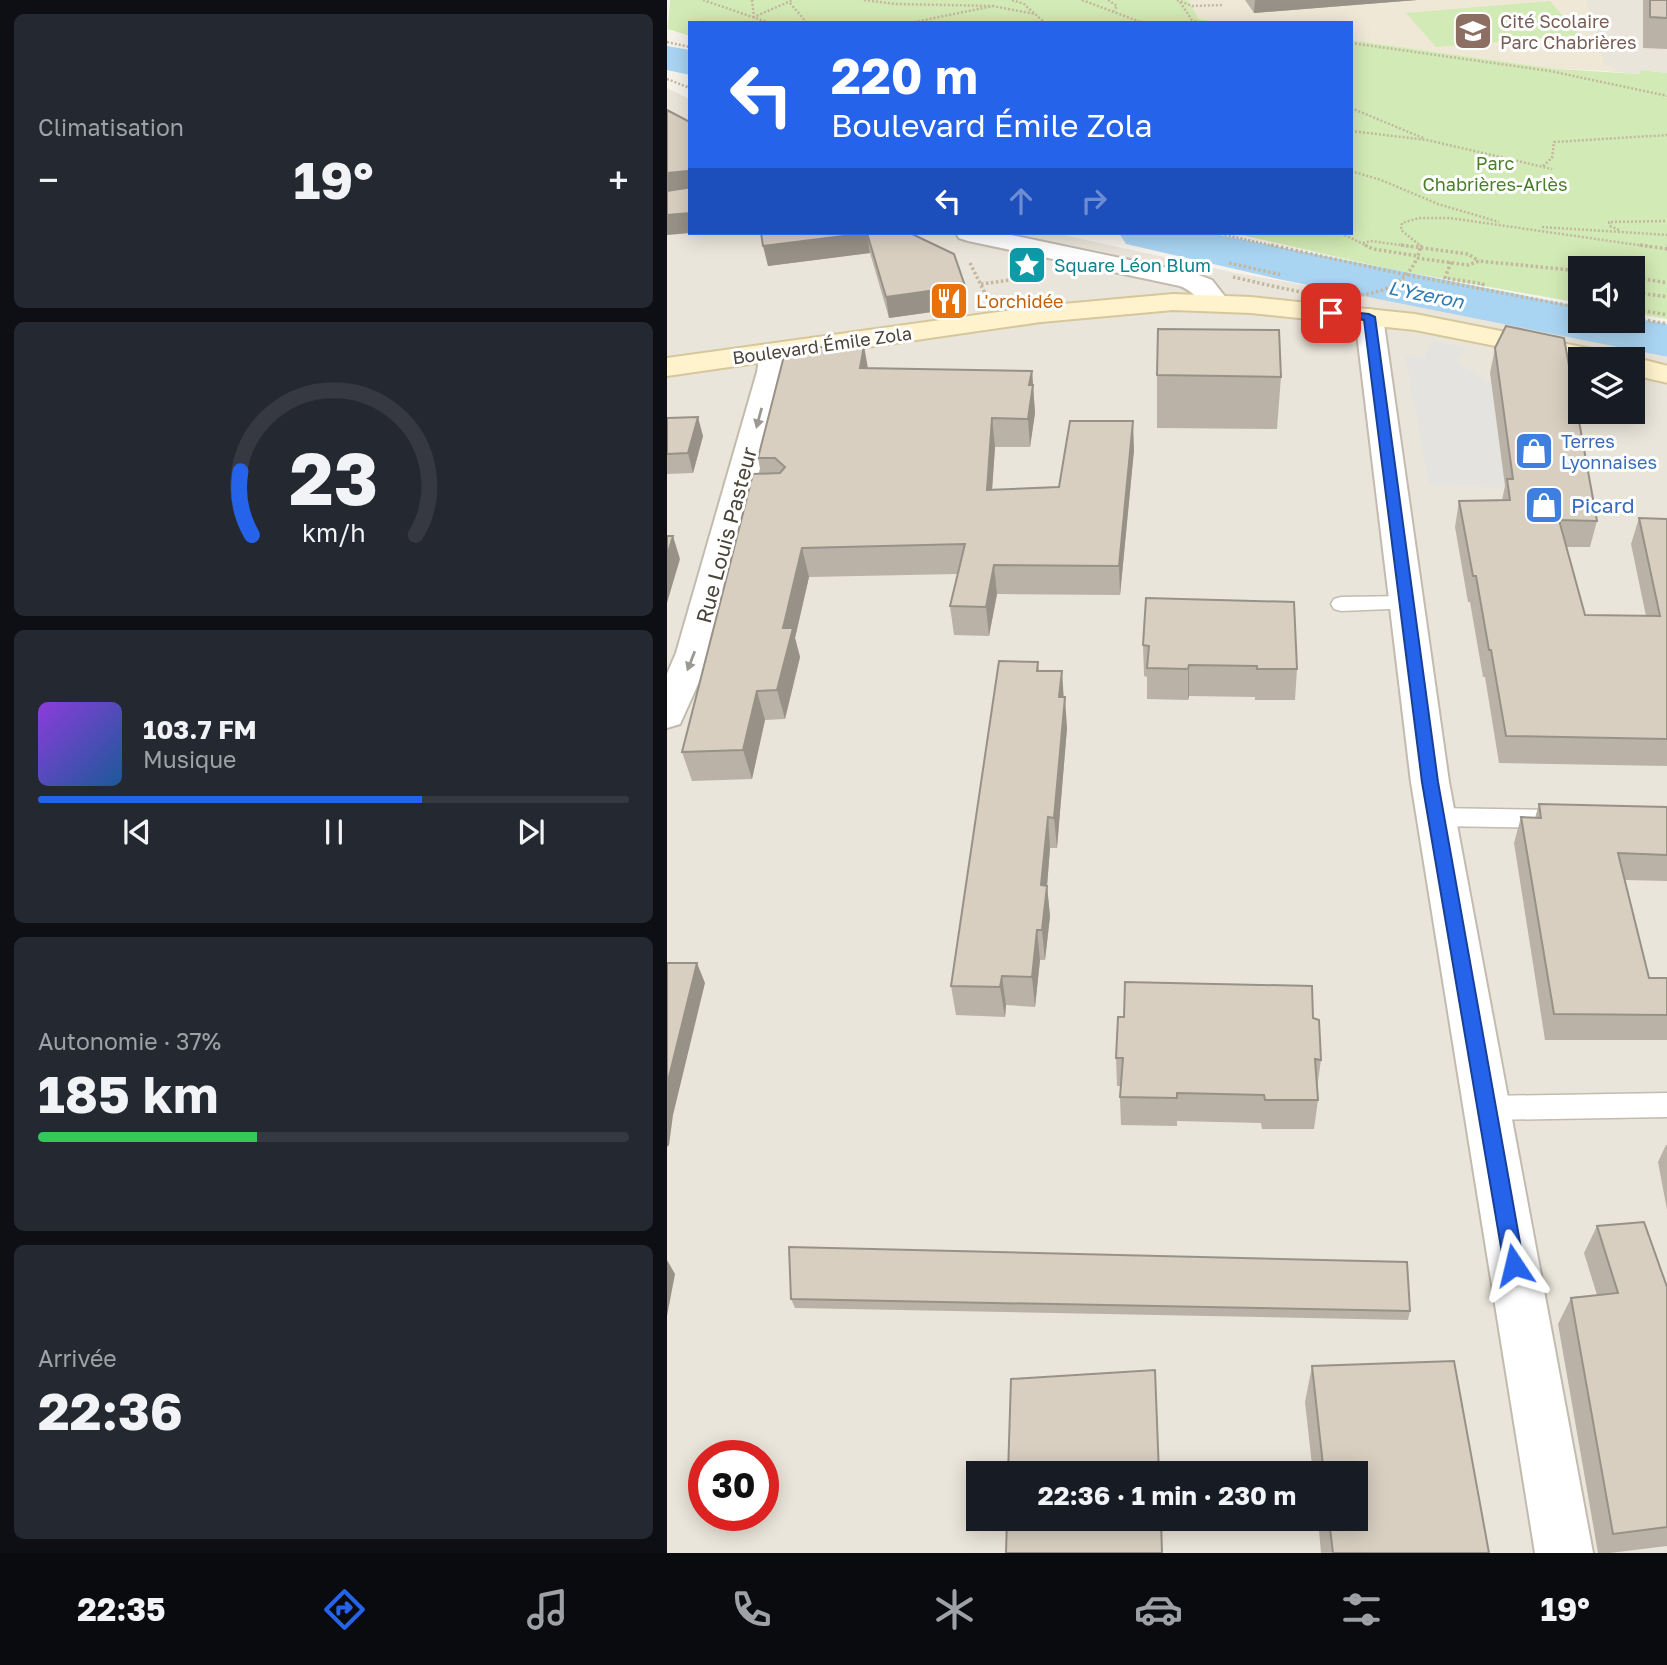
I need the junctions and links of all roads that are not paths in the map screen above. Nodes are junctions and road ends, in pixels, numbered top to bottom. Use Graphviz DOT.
graph roads {
  1 [pos="967,244"];
  2 [pos="1217,303"];
  3 [pos="1369,317"];
  4 [pos="774,352"];
  5 [pos="1568,352"];
  6 [pos="667,367"];
  7 [pos="1645,369"];
  8 [pos="1667,375"];
  9 [pos="1407,603"];
  10 [pos="1341,604"];
  11 [pos="667,715"];
  12 [pos="1436,817"];
  13 [pos="1574,819"];
  14 [pos="1667,1105"];
  15 [pos="1487,1108"];
  16 [pos="1564,1553"];
  1 -- 2 [label="street"];
  2 -- 3 [label="main road, Boulevard Émile Zola"];
  2 -- 4 [label="main road, Boulevard Émile Zola"];
  3 -- 5 [label="main road, Boulevard Émile Zola"];
  3 -- 9 [label="street"];
  4 -- 6 [label="main road, Boulevard Émile Zola"];
  4 -- 11 [label="street, Rue Louis Pasteur, one-way"];
  7 -- 8 [label="main road"];
  9 -- 10 [label="lane"];
  9 -- 12 [label="street"];
  12 -- 13 [label="lane"];
  12 -- 15 [label="street"];
  14 -- 15 [label="lane"];
  15 -- 16 [label="street"];
}
